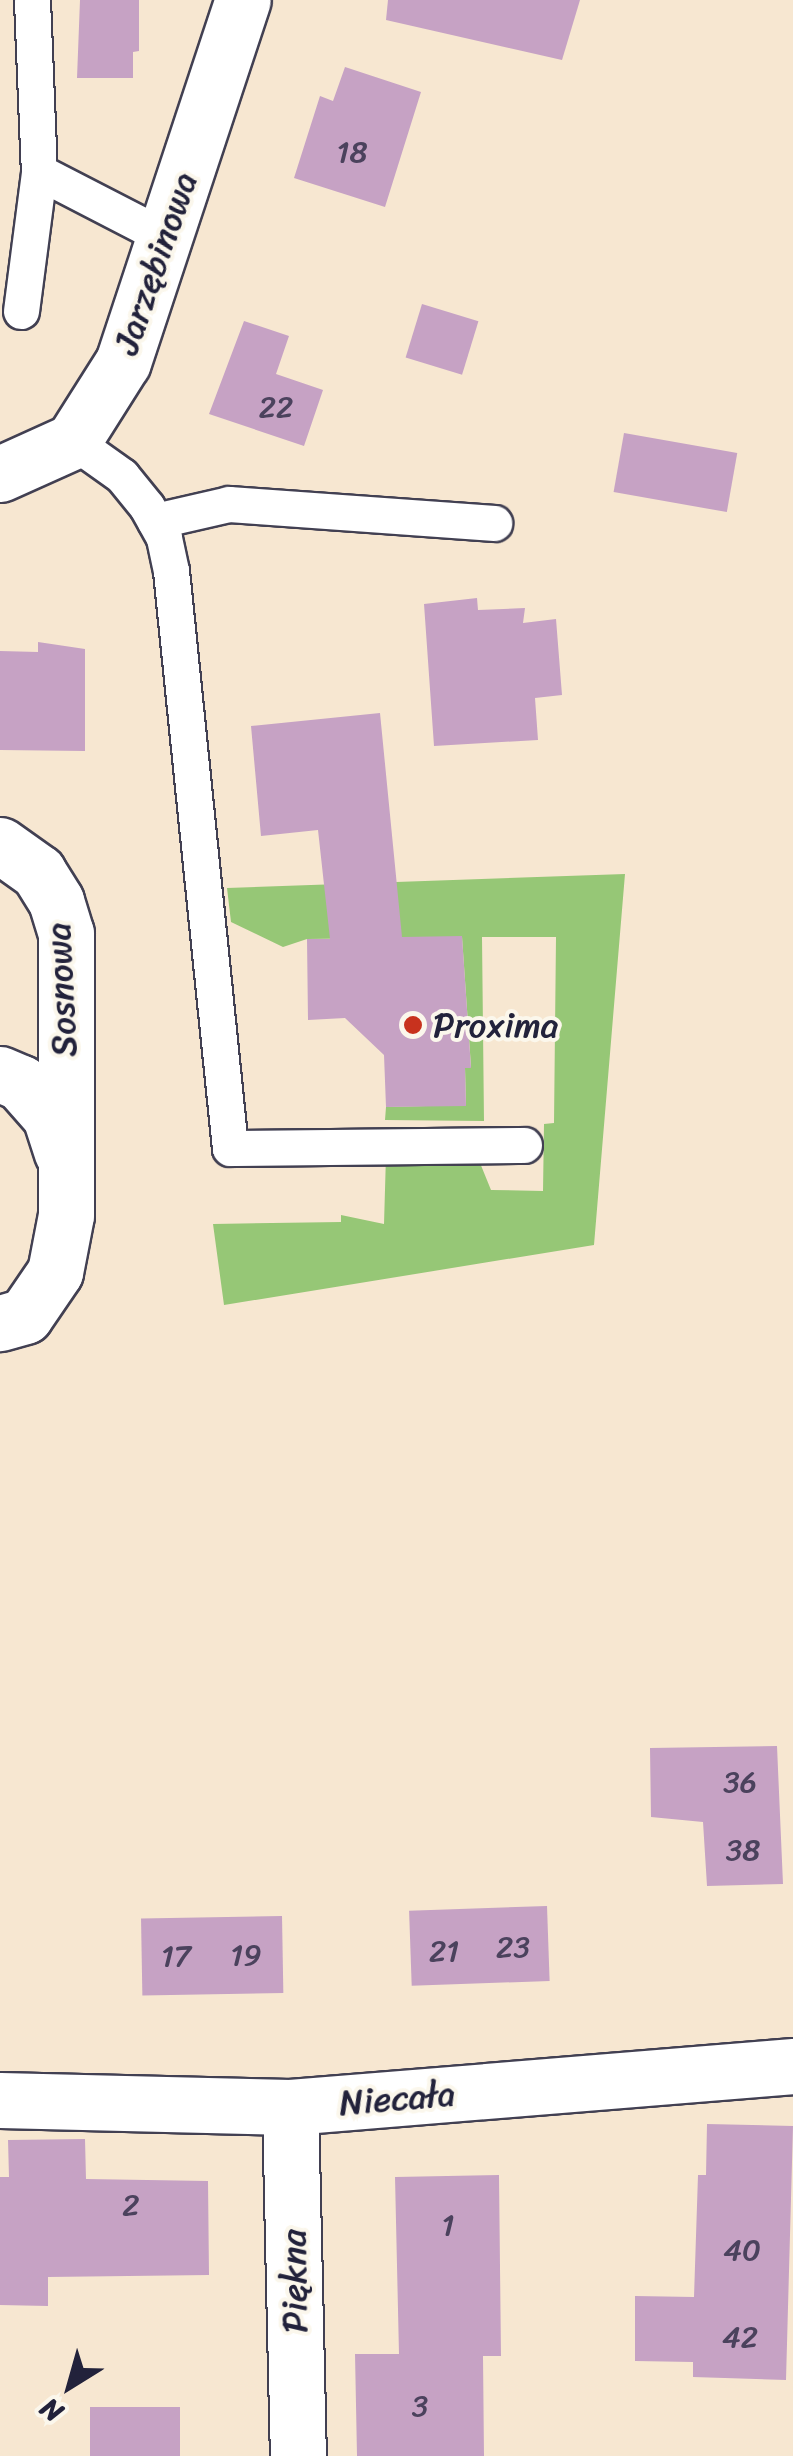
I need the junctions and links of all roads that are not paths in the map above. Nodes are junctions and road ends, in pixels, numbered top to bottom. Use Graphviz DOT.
graph roads {
  1 [pos="32,0"];
  2 [pos="243,0"];
  3 [pos="39,172"];
  4 [pos="165,238"];
  5 [pos="21,311"];
  6 [pos="73,440"];
  7 [pos="0,474"];
  8 [pos="155,522"];
  9 [pos="494,523"];
  10 [pos="0,845"];
  11 [pos="0,1074"];
  12 [pos="524,1145"];
  13 [pos="65,1160"];
  14 [pos="0,1323"];
  15 [pos="793,2066"];
  16 [pos="0,2100"];
  17 [pos="290,2107"];
  18 [pos="298,2456"];
  1 -- 3 [label="lane"];
  2 -- 4 [label="street, Jarzębinowa"];
  3 -- 4 [label="lane"];
  3 -- 5 [label="lane"];
  4 -- 6 [label="street, Jarzębinowa"];
  6 -- 7 [label="street"];
  6 -- 8 [label="lane"];
  8 -- 9 [label="lane"];
  8 -- 12 [label="lane"];
  10 -- 13 [label="street, Sosnowa"];
  11 -- 13 [label="street, Sosnowa"];
  13 -- 14 [label="street, Sosnowa"];
  15 -- 17 [label="street, Niecała"];
  16 -- 17 [label="street, Niecała"];
  17 -- 18 [label="street, Piękna"];
}
